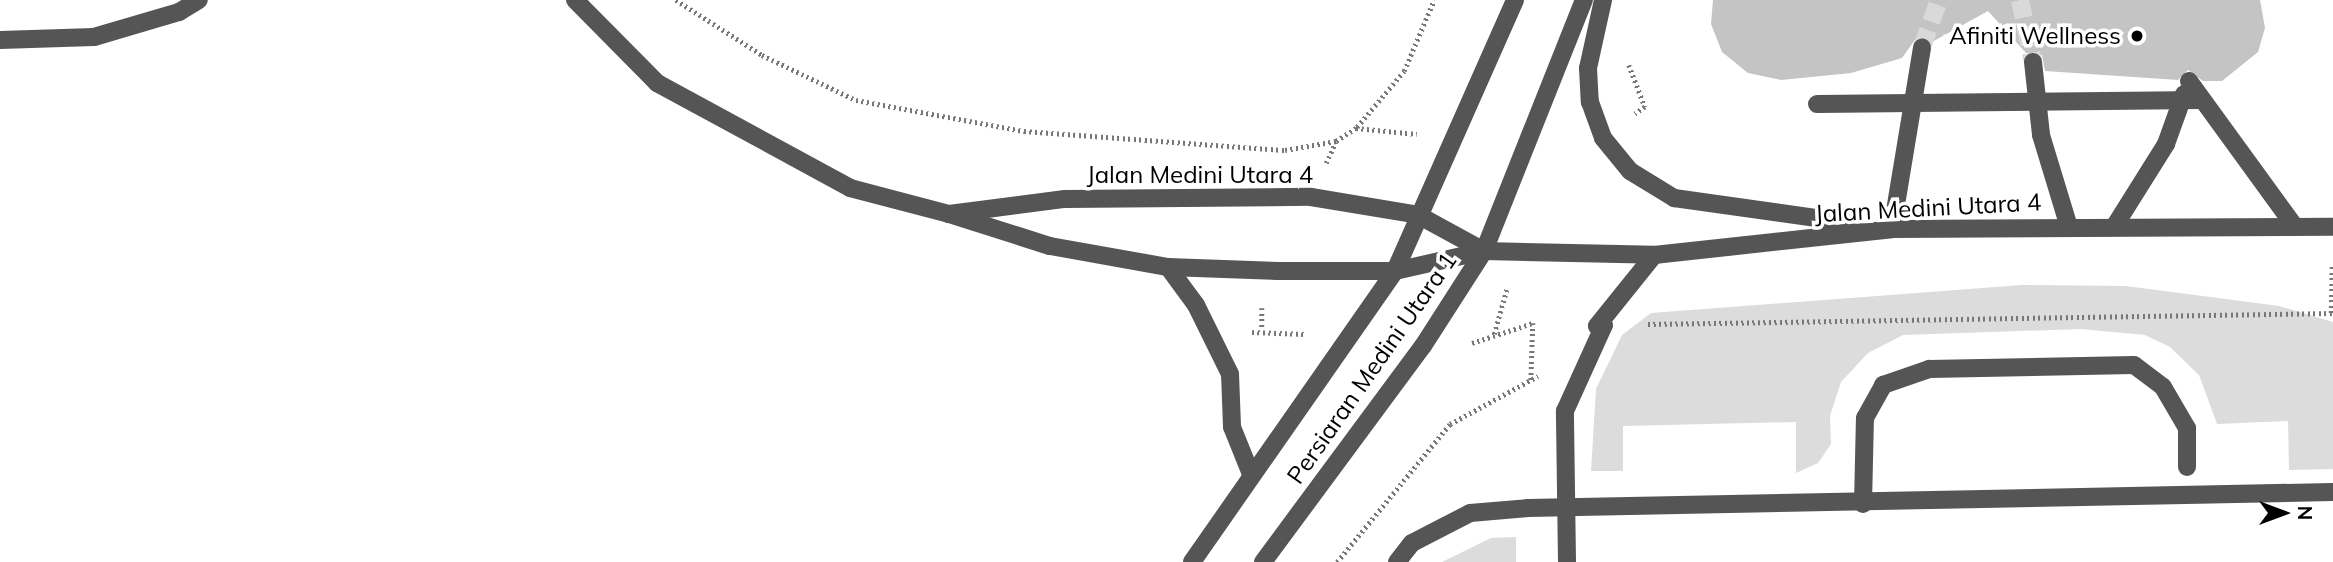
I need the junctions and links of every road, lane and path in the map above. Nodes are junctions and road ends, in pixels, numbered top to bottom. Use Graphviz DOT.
graph roads {
  1 [pos="199,0"];
  2 [pos="575,0"];
  3 [pos="676,0"];
  4 [pos="1434,0"];
  5 [pos="1515,0"];
  6 [pos="1584,0"];
  7 [pos="1603,0"];
  8 [pos="0,40"];
  9 [pos="1922,47"];
  10 [pos="2033,62"];
  11 [pos="2182,101"];
  12 [pos="2037,102"];
  13 [pos="1915,103"];
  14 [pos="1816,104"];
  15 [pos="1356,128"];
  16 [pos="1336,141"];
  17 [pos="949,214"];
  18 [pos="1418,215"];
  19 [pos="2292,223"];
  20 [pos="2069,227"];
  21 [pos="2114,227"];
  22 [pos="2333,228"];
  23 [pos="1892,229"];
  24 [pos="1484,251"];
  25 [pos="2333,252"];
  26 [pos="1654,255"];
  27 [pos="1168,267"];
  28 [pos="1395,271"];
  29 [pos="2332,313"];
  30 [pos="1259,316"];
  31 [pos="1604,326"];
  32 [pos="1262,328"];
  33 [pos="1461,352"];
  34 [pos="1541,374"];
  35 [pos="1531,382"];
  36 [pos="1531,394"];
  37 [pos="2187,467"];
  38 [pos="1251,474"];
  39 [pos="2333,492"];
  40 [pos="1863,504"];
  41 [pos="1564,510"];
  42 [pos="1192,562"];
  43 [pos="1263,562"];
  44 [pos="1337,562"];
  45 [pos="1396,562"];
  46 [pos="1567,562"];
  1 -- 8 [label="street"];
  2 -- 17 [label="street, Jalan Medini Utara 4"];
  3 -- 16 [label="path"];
  4 -- 15 [label="path"];
  5 -- 18 [label="street, Persiaran Medini Utara 1"];
  6 -- 24 [label="street, Persiaran Medini Utara 1"];
  7 -- 23 [label="street"];
  9 -- 13 [label="street"];
  10 -- 12 [label="street"];
  11 -- 12 [label="street"];
  11 -- 19 [label="street"];
  11 -- 21 [label="street"];
  12 -- 13 [label="street"];
  12 -- 20 [label="street"];
  13 -- 14 [label="street"];
  13 -- 23 [label="street"];
  17 -- 18 [label="street, Jalan Medini Utara 4"];
  17 -- 27 [label="street, Jalan Medini Utara 4"];
  18 -- 24 [label="street, Jalan Medini Utara 4"];
  18 -- 28 [label="street, Persiaran Medini Utara 1"];
  19 -- 21 [label="street, Jalan Medini Utara 4"];
  19 -- 22 [label="street, Jalan Medini Utara 4"];
  20 -- 21 [label="street, Jalan Medini Utara 4"];
  20 -- 23 [label="street, Jalan Medini Utara 4"];
  23 -- 26 [label="street, Jalan Medini Utara 4"];
  24 -- 26 [label="street, Jalan Medini Utara 4"];
  24 -- 28 [label="street, Jalan Medini Utara 4"];
  24 -- 43 [label="street, Persiaran Medini Utara 1"];
  25 -- 29 [label="path"];
  26 -- 31 [label="street"];
  27 -- 28 [label="street, Jalan Medini Utara 4"];
  27 -- 38 [label="street"];
  28 -- 38 [label="street, Persiaran Medini Utara 1"];
  29 -- 31 [label="path"];
  30 -- 32 [label="path"];
  31 -- 41 [label="street"];
  33 -- 35 [label="path"];
  34 -- 35 [label="path"];
  35 -- 36 [label="path"];
  35 -- 44 [label="path"];
  37 -- 40 [label="street"];
  38 -- 42 [label="street, Persiaran Medini Utara 1"];
  39 -- 40 [label="street"];
  40 -- 41 [label="street"];
  41 -- 45 [label="street"];
  41 -- 46 [label="street"];
}
